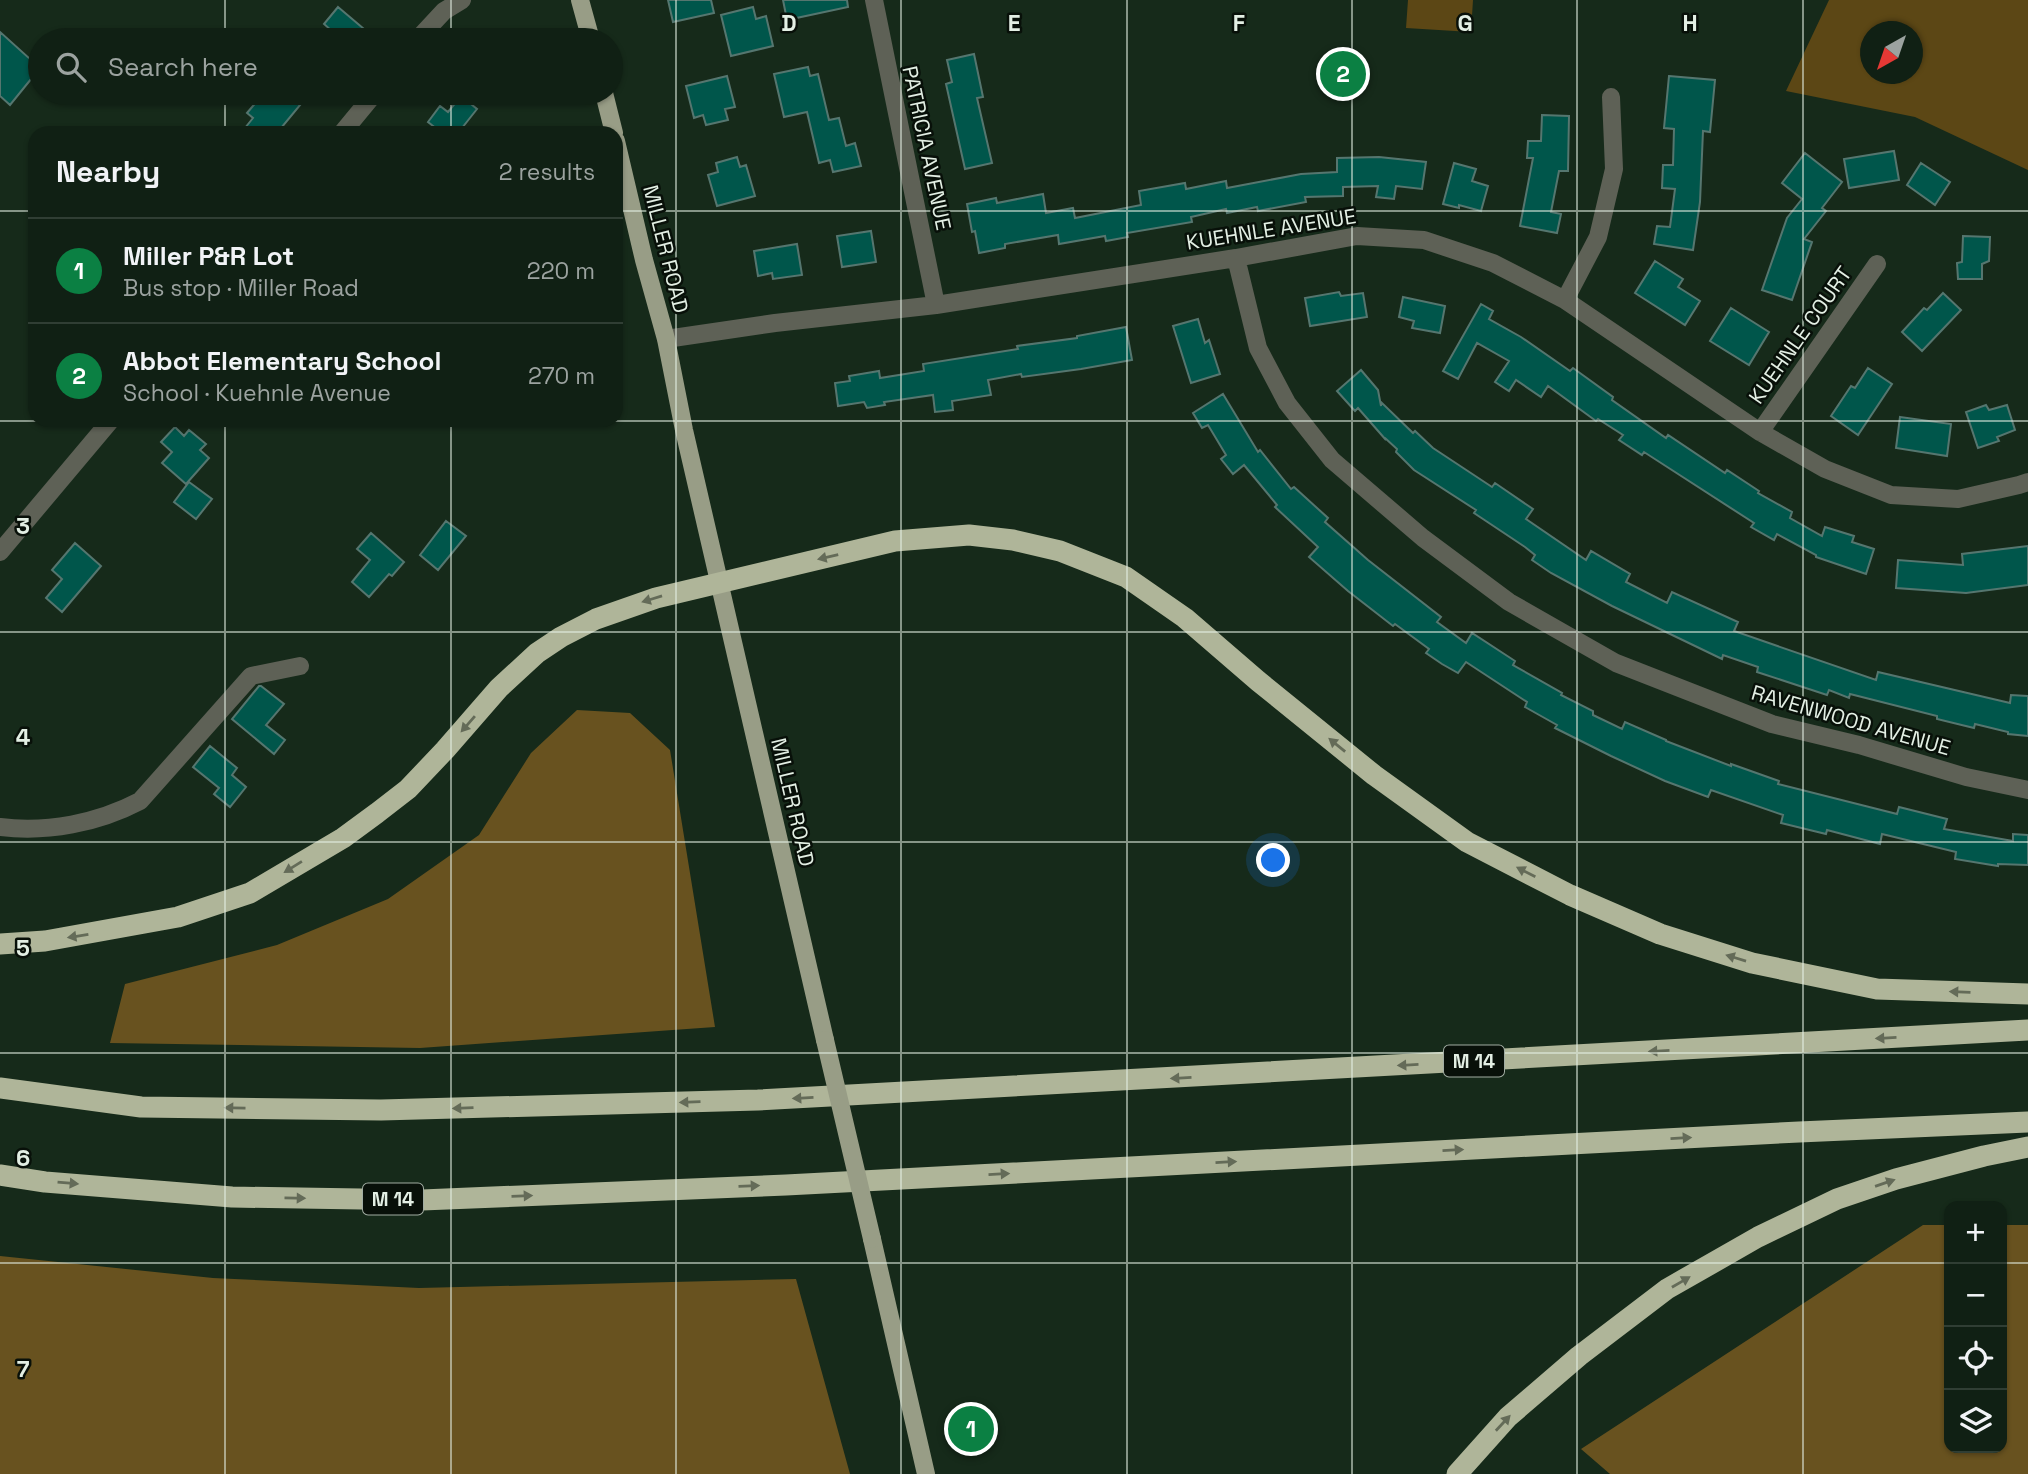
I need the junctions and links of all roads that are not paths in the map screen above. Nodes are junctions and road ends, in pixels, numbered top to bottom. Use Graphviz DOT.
graph roads {
  1 [pos="462,0"];
  2 [pos="580,0"];
  3 [pos="874,0"];
  4 [pos="428,28"];
  5 [pos="588,28"];
  6 [pos="1611,97"];
  7 [pos="364,105"];
  8 [pos="607,105"];
  9 [pos="348,126"];
  10 [pos="612,126"];
  11 [pos="623,169"];
  12 [pos="1236,258"];
  13 [pos="1877,264"];
  14 [pos="1565,300"];
  15 [pos="936,305"];
  16 [pos="666,339"];
  17 [pos="105,427"];
  18 [pos="1760,432"];
  19 [pos="2028,482"];
  20 [pos="0,552"];
  21 [pos="719,583"];
  22 [pos="300,666"];
  23 [pos="2028,790"];
  24 [pos="0,827"];
  25 [pos="0,944"];
  26 [pos="2028,994"];
  27 [pos="2028,1030"];
  28 [pos="0,1088"];
  29 [pos="2028,1122"];
  30 [pos="2028,1147"];
  31 [pos="0,1175"];
  32 [pos="926,1474"];
  33 [pos="1457,1474"];
  1 -- 4 [label="street"];
  2 -- 5 [label="main road"];
  3 -- 15 [label="street, PATRICIA AVENUE"];
  6 -- 14 [label="street"];
  7 -- 9 [label="street"];
  8 -- 10 [label="main road"];
  11 -- 16 [label="main road, MILLER ROAD"];
  12 -- 14 [label="street, KUEHNLE AVENUE"];
  12 -- 15 [label="street, KUEHNLE AVENUE"];
  12 -- 23 [label="street, RAVENWOOD AVENUE"];
  13 -- 18 [label="street, KUEHNLE COURT"];
  14 -- 18 [label="street, KUEHNLE AVENUE"];
  15 -- 16 [label="street, KUEHNLE AVENUE"];
  16 -- 21 [label="main road, MILLER ROAD"];
  17 -- 20 [label="street"];
  18 -- 19 [label="street, KUEHNLE AVENUE"];
  21 -- 25 [label="highway, one-way"];
  26 -- 21 [label="highway, one-way"];
  21 -- 32 [label="main road, MILLER ROAD, bridge"];
  22 -- 24 [label="street"];
  27 -- 28 [label="highway, M 14, one-way"];
  31 -- 29 [label="highway, M 14, one-way"];
  33 -- 30 [label="highway, one-way"];
}
